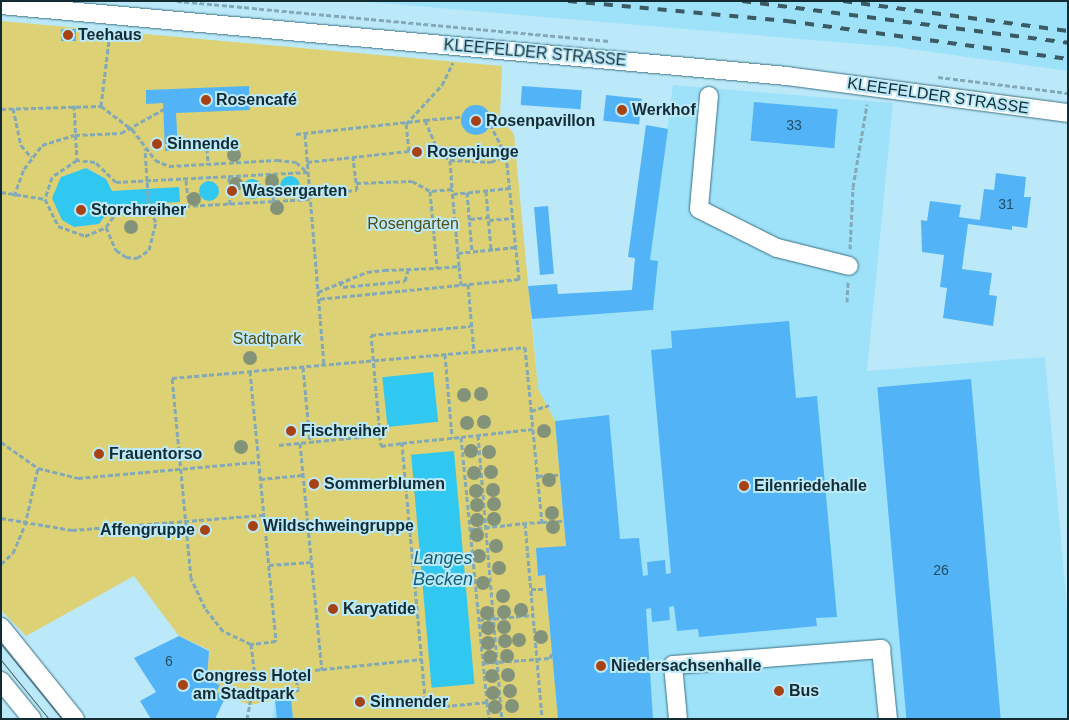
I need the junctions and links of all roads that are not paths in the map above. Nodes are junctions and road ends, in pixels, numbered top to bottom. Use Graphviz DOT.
graph roads {
  1 [pos="1,5"];
  2 [pos="709,96"];
  3 [pos="1068,114"];
  4 [pos="849,266"];
  5 [pos="1,627"];
  6 [pos="1,681"];
  7 [pos="32,719"];
  8 [pos="75,719"];
  9 [pos="678,719"];
  10 [pos="888,719"];
  1 -- 3 [label="street, KLEEFELDER STRASSE"];
  2 -- 4 [label="street"];
  5 -- 8 [label="street"];
  6 -- 7 [label="street"];
  9 -- 10 [label="street"];
}
